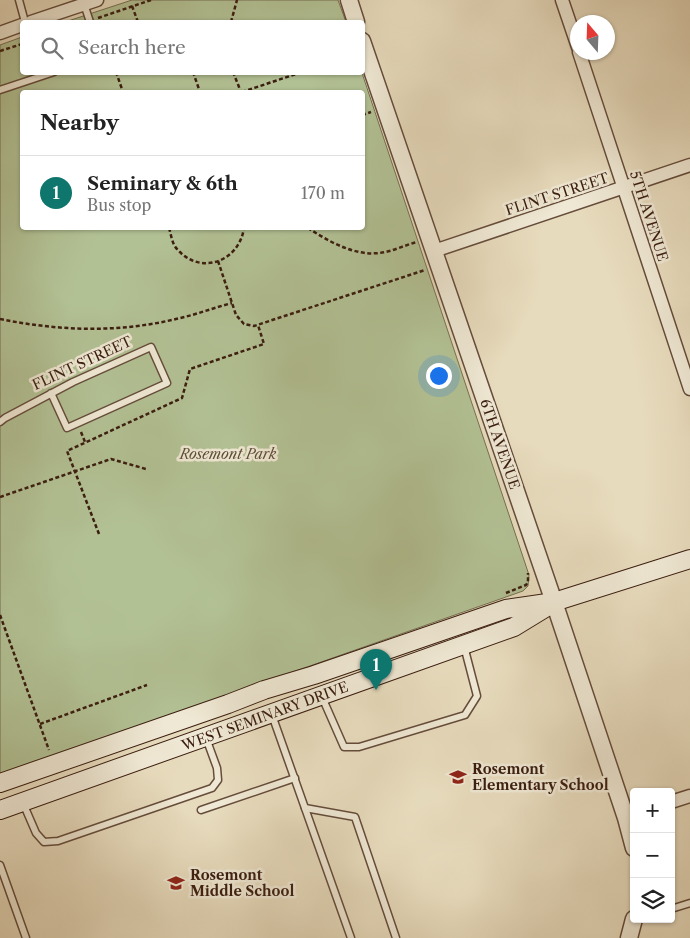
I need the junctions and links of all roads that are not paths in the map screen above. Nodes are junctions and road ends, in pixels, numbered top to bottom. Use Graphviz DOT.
graph roads {
  1 [pos="19,0"];
  2 [pos="349,0"];
  3 [pos="562,0"];
  4 [pos="90,2"];
  5 [pos="24,20"];
  6 [pos="36,20"];
  7 [pos="90,20"];
  8 [pos="355,20"];
  9 [pos="570,24"];
  10 [pos="20,26"];
  11 [pos="0,33"];
  12 [pos="365,50"];
  13 [pos="582,60"];
  14 [pos="45,75"];
  15 [pos="0,90"];
  16 [pos="690,165"];
  17 [pos="624,188"];
  18 [pos="432,244"];
  19 [pos="690,389"];
  20 [pos="51,393"];
  21 [pos="0,422"];
  22 [pos="690,559"];
  23 [pos="554,602"];
  24 [pos="464,645"];
  25 [pos="264,690"];
  26 [pos="322,695"];
  27 [pos="272,713"];
  28 [pos="206,737"];
  29 [pos="295,778"];
  30 [pos="0,783"];
  31 [pos="690,796"];
  32 [pos="675,801"];
  33 [pos="22,802"];
  34 [pos="305,808"];
  35 [pos="0,810"];
  36 [pos="201,810"];
  37 [pos="630,816"];
  38 [pos="0,865"];
  39 [pos="690,903"];
  40 [pos="675,908"];
  41 [pos="635,923"];
  42 [pos="26,938"];
  43 [pos="351,938"];
  44 [pos="396,938"];
  45 [pos="629,938"];
  1 -- 5 [label="lane"];
  2 -- 8 [label="street"];
  3 -- 9 [label="street"];
  4 -- 6 [label="street"];
  4 -- 7 [label="lane"];
  10 -- 11 [label="street"];
  12 -- 18 [label="street, 6TH AVENUE"];
  13 -- 17 [label="street, 5TH AVENUE"];
  14 -- 15 [label="lane"];
  16 -- 17 [label="street, FLINT STREET"];
  17 -- 18 [label="street, FLINT STREET"];
  17 -- 19 [label="street, 5TH AVENUE"];
  18 -- 23 [label="street, 6TH AVENUE"];
  20 -- 20 [label="lane, FLINT STREET"];
  20 -- 21 [label="lane, FLINT STREET"];
  22 -- 23 [label="main road, WEST SEMINARY DRIVE"];
  23 -- 24 [label="main road, WEST SEMINARY DRIVE"];
  23 -- 25 [label="main road, WEST SEMINARY DRIVE"];
  23 -- 37 [label="street, 6TH AVENUE"];
  24 -- 26 [label="main road, WEST SEMINARY DRIVE"];
  24 -- 26 [label="lane"];
  25 -- 27 [label="main road"];
  25 -- 30 [label="main road, WEST SEMINARY DRIVE"];
  26 -- 27 [label="main road, WEST SEMINARY DRIVE"];
  27 -- 28 [label="main road, WEST SEMINARY DRIVE"];
  27 -- 29 [label="lane"];
  28 -- 33 [label="main road, WEST SEMINARY DRIVE"];
  28 -- 33 [label="lane"];
  29 -- 34 [label="lane"];
  29 -- 36 [label="lane"];
  31 -- 32 [label="street"];
  33 -- 35 [label="main road, WEST SEMINARY DRIVE"];
  34 -- 43 [label="lane"];
  34 -- 44 [label="lane"];
  38 -- 42 [label="lane"];
  39 -- 40 [label="lane"];
  41 -- 45 [label="street"];
}
